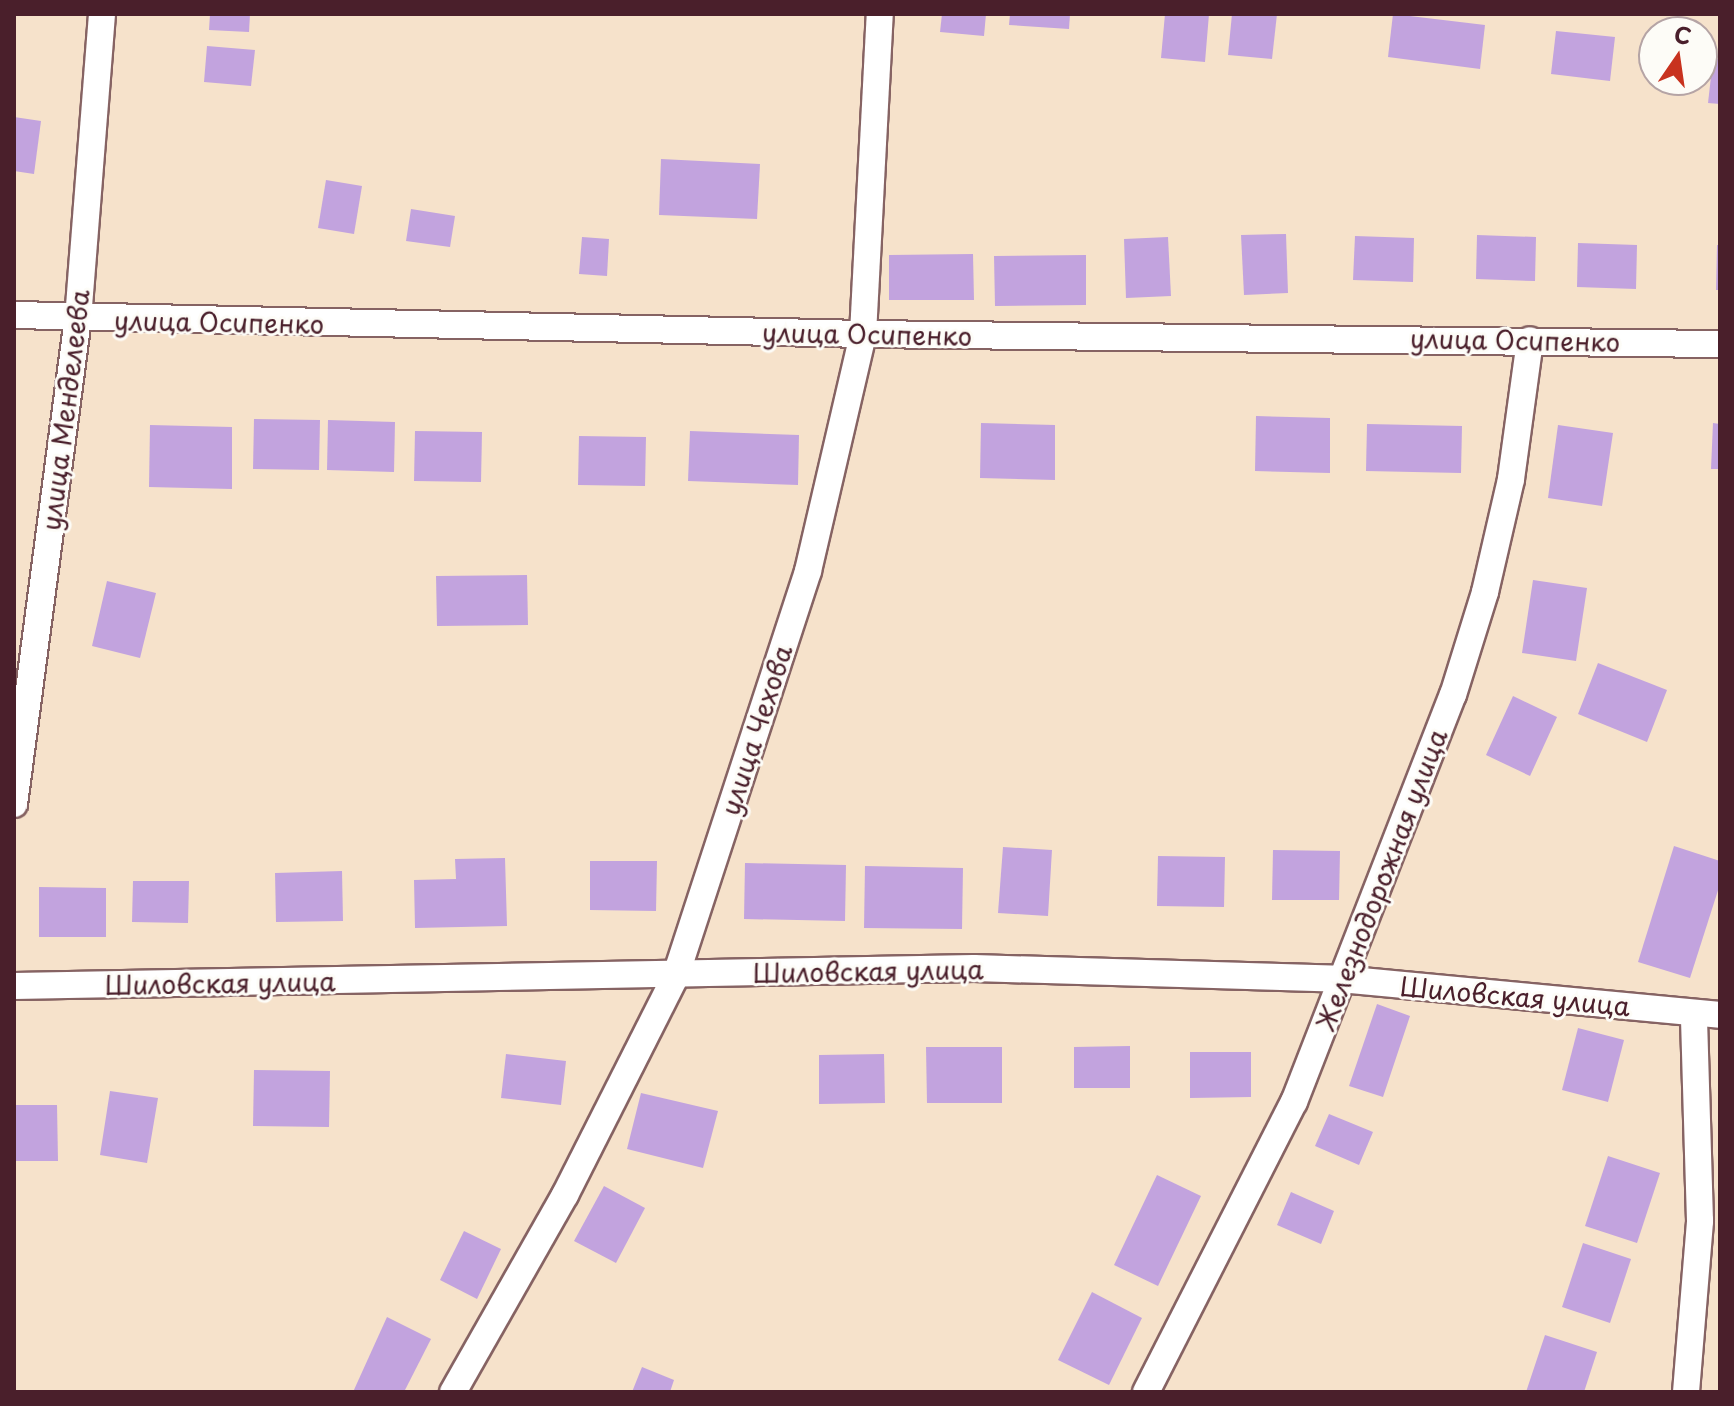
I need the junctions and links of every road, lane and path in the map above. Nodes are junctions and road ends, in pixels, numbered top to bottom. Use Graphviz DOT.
graph roads {
  1 [pos="102,14"];
  2 [pos="880,14"];
  3 [pos="14,315"];
  4 [pos="78,319"];
  5 [pos="863,334"];
  6 [pos="1530,340"];
  7 [pos="1720,344"];
  8 [pos="14,804"];
  9 [pos="676,975"];
  10 [pos="1340,979"];
  11 [pos="14,986"];
  12 [pos="1707,1014"];
  13 [pos="453,1392"];
  14 [pos="1146,1392"];
  15 [pos="1686,1392"];
  1 -- 4 [label="street, улица Менделеева"];
  2 -- 5 [label="street, улица Чехова"];
  3 -- 4 [label="street, улица Осипенко"];
  4 -- 5 [label="street, улица Осипенко"];
  4 -- 8 [label="street, улица Менделеева"];
  5 -- 6 [label="street, улица Осипенко"];
  5 -- 9 [label="street, улица Чехова"];
  6 -- 7 [label="street, улица Осипенко"];
  6 -- 10 [label="street, Железнодорожная улица"];
  9 -- 10 [label="street, Шиловская улица"];
  9 -- 11 [label="street, Шиловская улица"];
  9 -- 13 [label="street, улица Чехова"];
  10 -- 12 [label="street, Шиловская улица"];
  10 -- 14 [label="street, Железнодорожная улица"];
  12 -- 15 [label="street"];
}
